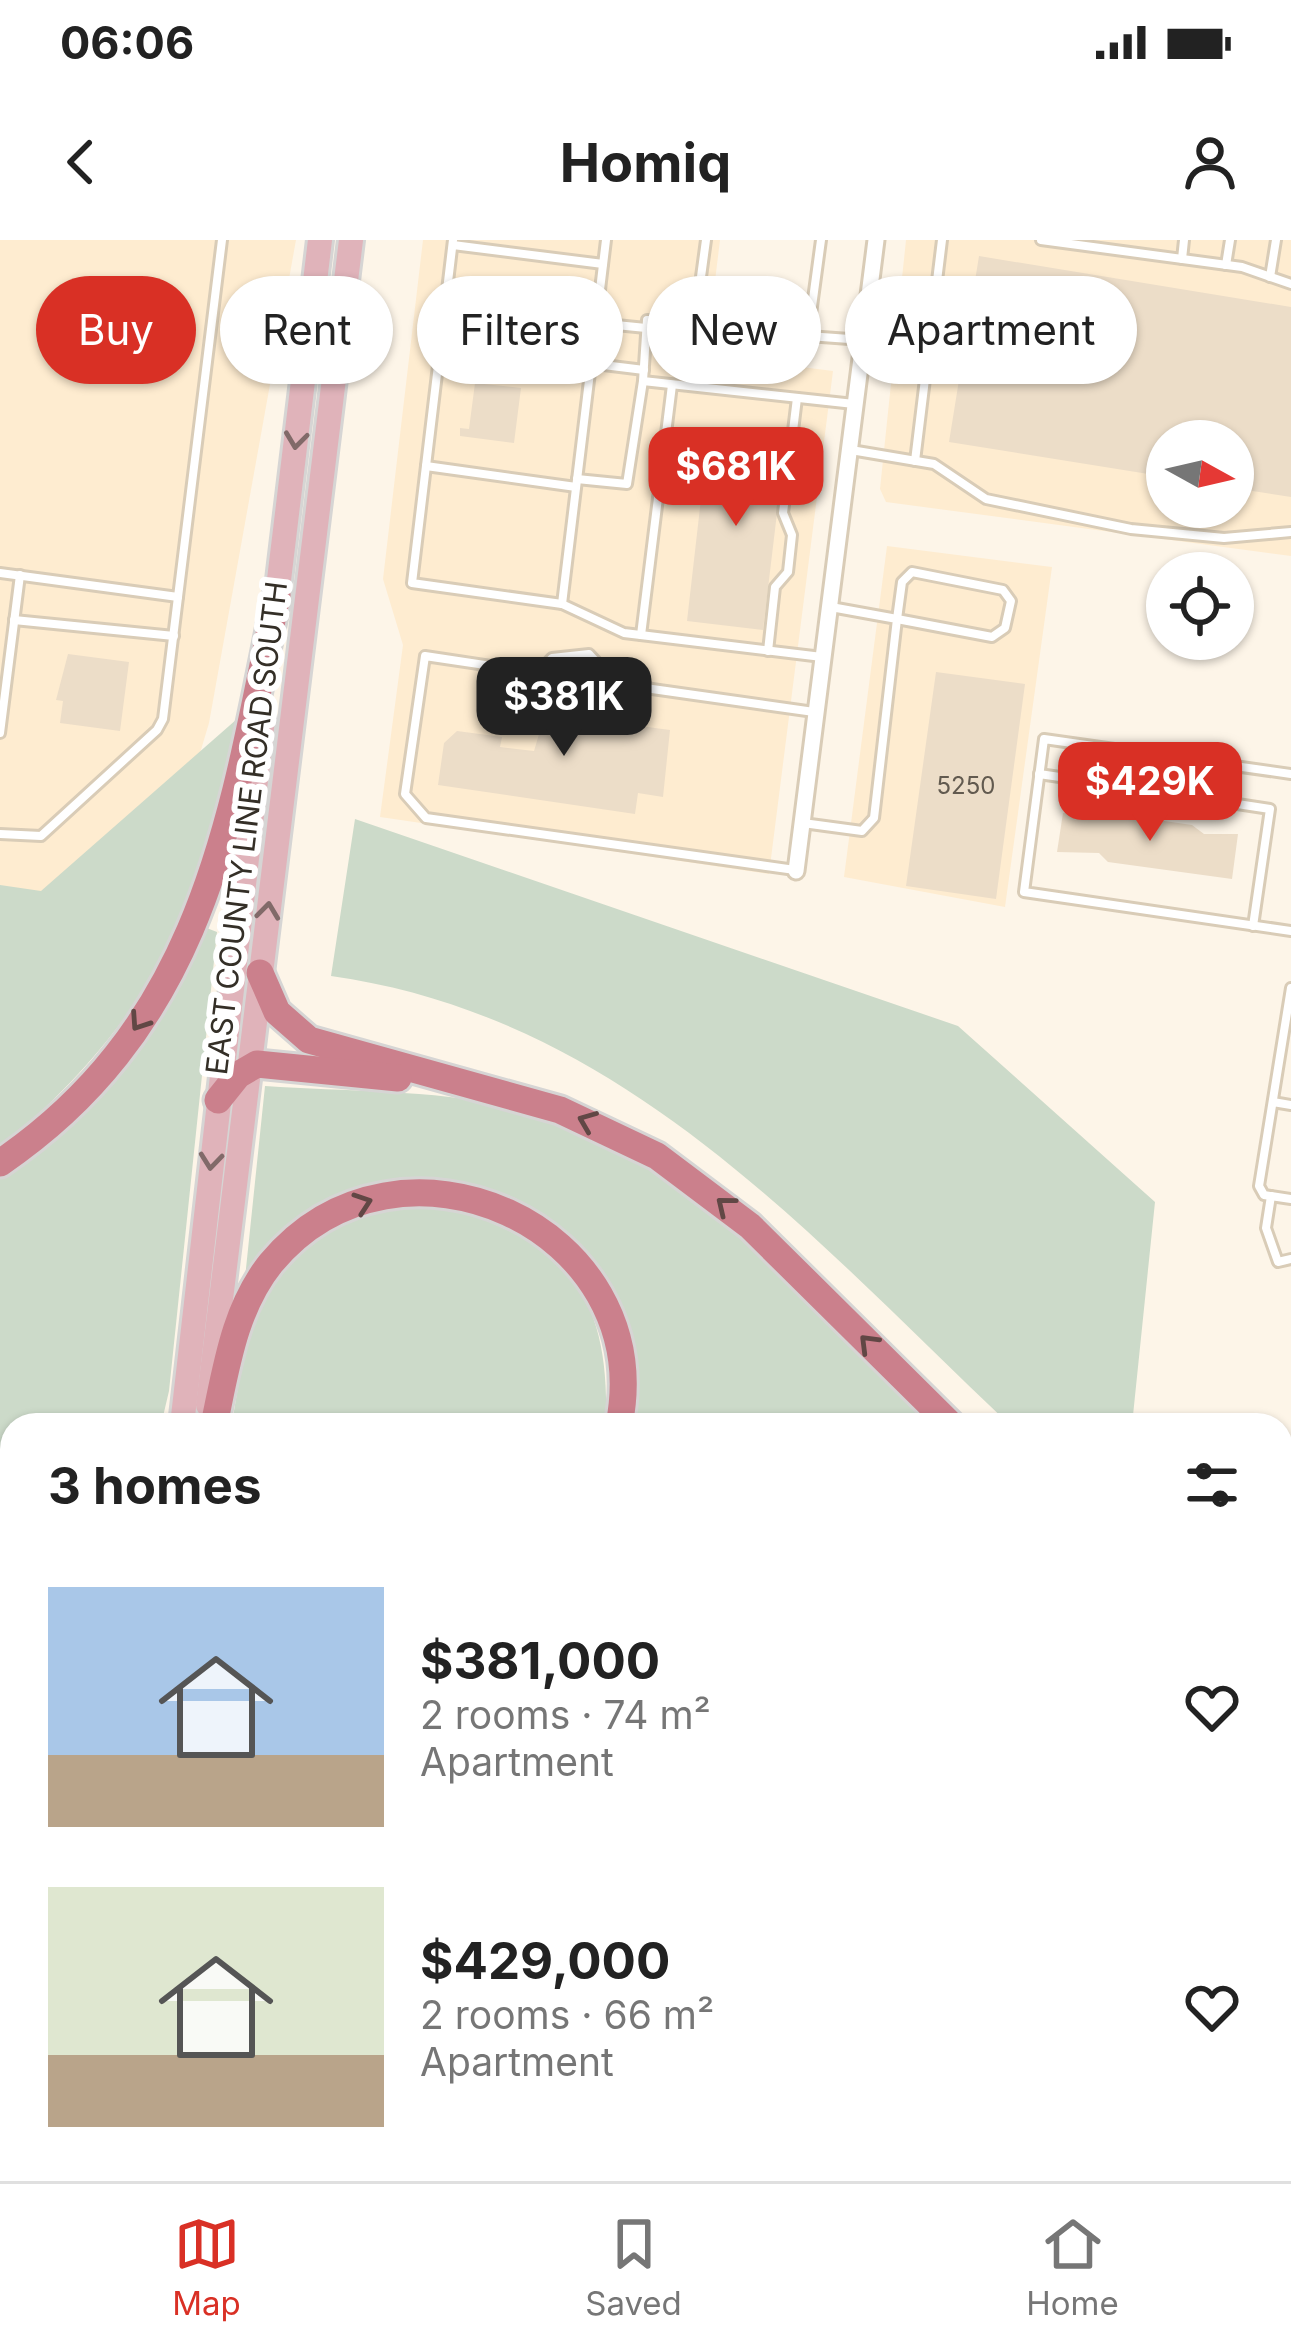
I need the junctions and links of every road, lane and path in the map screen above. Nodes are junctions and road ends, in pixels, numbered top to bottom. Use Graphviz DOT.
graph roads {
  1 [pos="222,240"];
  2 [pos="320,240"];
  3 [pos="351,240"];
  4 [pos="606,240"];
  5 [pos="706,240"];
  6 [pos="821,240"];
  7 [pos="876,240"];
  8 [pos="942,240"];
  9 [pos="1041,240"];
  10 [pos="1138,240"];
  11 [pos="1184,240"];
  12 [pos="1230,240"];
  13 [pos="1276,240"];
  14 [pos="453,243"];
  15 [pos="1087,243"];
  16 [pos="1136,253"];
  17 [pos="1181,259"];
  18 [pos="603,264"];
  19 [pos="1226,265"];
  20 [pos="449,276"];
  21 [pos="602,276"];
  22 [pos="701,276"];
  23 [pos="816,276"];
  24 [pos="871,276"];
  25 [pos="1270,277"];
  26 [pos="1291,284"];
  27 [pos="647,320"];
  28 [pos="623,326"];
  29 [pos="646,328"];
  30 [pos="623,371"];
  31 [pos="644,375"];
  32 [pos="436,384"];
  33 [pos="589,384"];
  34 [pos="858,384"];
  35 [pos="672,385"];
  36 [pos="797,398"];
  37 [pos="855,405"];
  38 [pos="849,450"];
  39 [pos="915,461"];
  40 [pos="426,466"];
  41 [pos="577,483"];
  42 [pos="1291,532"];
  43 [pos="0,573"];
  44 [pos="20,575"];
  45 [pos="278,596"];
  46 [pos="178,597"];
  47 [pos="562,604"];
  48 [pos="829,607"];
  49 [pos="897,619"];
  50 [pos="14,620"];
  51 [pos="641,635"];
  52 [pos="174,636"];
  53 [pos="768,651"];
  54 [pos="823,657"];
  55 [pos="538,673"];
  56 [pos="568,678"];
  57 [pos="580,680"];
  58 [pos="617,684"];
  59 [pos="816,712"];
  60 [pos="0,733"];
  61 [pos="1126,751"];
  62 [pos="1179,758"];
  63 [pos="1040,774"];
  64 [pos="1291,774"];
  65 [pos="1121,786"];
  66 [pos="1136,788"];
  67 [pos="1159,792"];
  68 [pos="1174,794"];
  69 [pos="802,823"];
  70 [pos="0,834"];
  71 [pos="796,871"];
  72 [pos="1253,926"];
  73 [pos="1291,931"];
  74 [pos="260,973"];
  75 [pos="1291,988"];
  76 [pos="1286,1056"];
  77 [pos="245,1068"];
  78 [pos="468,1083"];
  79 [pos="218,1100"];
  80 [pos="1273,1102"];
  81 [pos="1291,1105"];
  82 [pos="0,1163"];
  83 [pos="1270,1196"];
  84 [pos="1291,1199"];
  85 [pos="1291,1259"];
  86 [pos="183,1413"];
  87 [pos="211,1413"];
  88 [pos="213,1413"];
  89 [pos="620,1413"];
  90 [pos="939,1413"];
  1 -- 46 [label="lane"];
  2 -- 45 [label="main road, EAST COUNTY LINE ROAD SOUTH, one-way"];
  74 -- 3 [label="main road, EAST COUNTY LINE ROAD SOUTH, one-way"];
  4 -- 18 [label="lane"];
  5 -- 22 [label="lane"];
  6 -- 23 [label="lane"];
  7 -- 24 [label="street"];
  8 -- 39 [label="lane"];
  9 -- 15 [label="lane"];
  10 -- 16 [label="lane"];
  11 -- 17 [label="lane"];
  12 -- 19 [label="lane"];
  13 -- 25 [label="lane"];
  14 -- 18 [label="lane"];
  14 -- 20 [label="lane"];
  15 -- 16 [label="lane"];
  16 -- 17 [label="lane"];
  17 -- 19 [label="lane"];
  18 -- 21 [label="lane"];
  19 -- 25 [label="lane"];
  25 -- 26 [label="lane"];
  27 -- 29 [label="lane"];
  28 -- 29 [label="lane"];
  29 -- 31 [label="lane"];
  30 -- 31 [label="lane"];
  31 -- 35 [label="lane"];
  31 -- 41 [label="lane"];
  32 -- 40 [label="lane"];
  33 -- 41 [label="lane"];
  34 -- 37 [label="street"];
  35 -- 36 [label="lane"];
  35 -- 51 [label="lane"];
  36 -- 37 [label="lane"];
  36 -- 53 [label="lane"];
  37 -- 38 [label="street"];
  38 -- 39 [label="lane"];
  38 -- 48 [label="street"];
  39 -- 42 [label="lane"];
  40 -- 41 [label="lane"];
  40 -- 47 [label="lane"];
  41 -- 47 [label="lane"];
  43 -- 44 [label="lane"];
  44 -- 46 [label="lane"];
  44 -- 50 [label="lane"];
  45 -- 79 [label="main road, EAST COUNTY LINE ROAD SOUTH"];
  45 -- 82 [label="highway, one-way"];
  46 -- 52 [label="lane"];
  47 -- 51 [label="lane"];
  48 -- 49 [label="lane"];
  48 -- 54 [label="street"];
  49 -- 49 [label="lane"];
  49 -- 69 [label="lane"];
  50 -- 52 [label="lane"];
  50 -- 60 [label="lane"];
  51 -- 53 [label="lane"];
  52 -- 70 [label="lane"];
  53 -- 54 [label="lane"];
  54 -- 59 [label="street"];
  55 -- 56 [label="lane"];
  55 -- 58 [label="lane"];
  55 -- 71 [label="lane"];
  57 -- 58 [label="lane"];
  58 -- 59 [label="lane"];
  59 -- 69 [label="street"];
  61 -- 62 [label="lane"];
  61 -- 63 [label="lane"];
  61 -- 65 [label="lane"];
  62 -- 64 [label="lane"];
  62 -- 68 [label="lane"];
  63 -- 65 [label="lane"];
  63 -- 72 [label="lane"];
  65 -- 66 [label="lane"];
  67 -- 68 [label="lane"];
  68 -- 72 [label="lane"];
  69 -- 71 [label="street"];
  72 -- 73 [label="lane"];
  74 -- 77 [label="main road, EAST COUNTY LINE ROAD SOUTH"];
  74 -- 78 [label="highway"];
  75 -- 76 [label="lane"];
  76 -- 80 [label="lane"];
  77 -- 78 [label="highway"];
  77 -- 79 [label="highway"];
  77 -- 87 [label="main road, EAST COUNTY LINE ROAD SOUTH"];
  90 -- 78 [label="highway, one-way"];
  79 -- 86 [label="main road, EAST COUNTY LINE ROAD SOUTH, one-way"];
  80 -- 81 [label="lane"];
  80 -- 83 [label="lane"];
  83 -- 84 [label="lane"];
  83 -- 85 [label="lane"];
  88 -- 89 [label="highway, one-way"];
}
